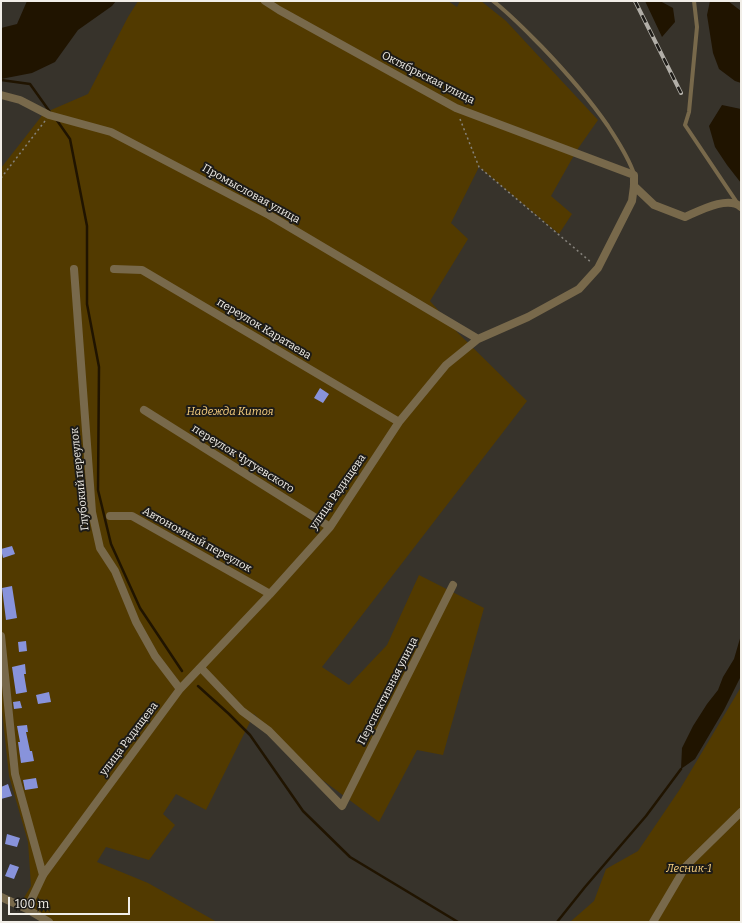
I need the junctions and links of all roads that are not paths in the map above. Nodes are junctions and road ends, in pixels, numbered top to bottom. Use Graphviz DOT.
graph roads {
  1 [pos="265,1"];
  2 [pos="493,1"];
  3 [pos="694,1"];
  4 [pos="1,95"];
  5 [pos="634,175"];
  6 [pos="634,186"];
  7 [pos="739,206"];
  8 [pos="74,269"];
  9 [pos="114,269"];
  10 [pos="478,340"];
  11 [pos="144,410"];
  12 [pos="399,422"];
  13 [pos="110,516"];
  14 [pos="330,527"];
  15 [pos="453,585"];
  16 [pos="270,594"];
  17 [pos="1,636"];
  18 [pos="201,668"];
  19 [pos="180,689"];
  20 [pos="5,721"];
  21 [pos="741,812"];
  22 [pos="43,875"];
  23 [pos="1,897"];
  24 [pos="27,909"];
  25 [pos="49,922"];
  26 [pos="653,922"];
  1 -- 5 [label="street, Октябрьская улица"];
  2 -- 5 [label="lane"];
  3 -- 7 [label="lane"];
  4 -- 10 [label="street, Промысловая улица"];
  5 -- 6 [label="street, улица Радищева"];
  6 -- 7 [label="street"];
  6 -- 10 [label="street, улица Радищева"];
  8 -- 19 [label="street, Глубокий переулок"];
  9 -- 12 [label="street, переулок Каратаева"];
  10 -- 12 [label="street, улица Радищева"];
  11 -- 14 [label="street, переулок Чугуевского"];
  12 -- 14 [label="street, улица Радищева"];
  13 -- 16 [label="street, Автономный переулок"];
  14 -- 16 [label="street, улица Радищева"];
  15 -- 18 [label="street, Перспективная улица"];
  16 -- 18 [label="street, улица Радищева"];
  17 -- 20 [label="street"];
  18 -- 19 [label="street, улица Радищева"];
  19 -- 22 [label="street, улица Радищева"];
  20 -- 22 [label="street"];
  21 -- 26 [label="street"];
  22 -- 24 [label="street, улица Радищева"];
  23 -- 24 [label="street"];
  24 -- 25 [label="street"];
}
